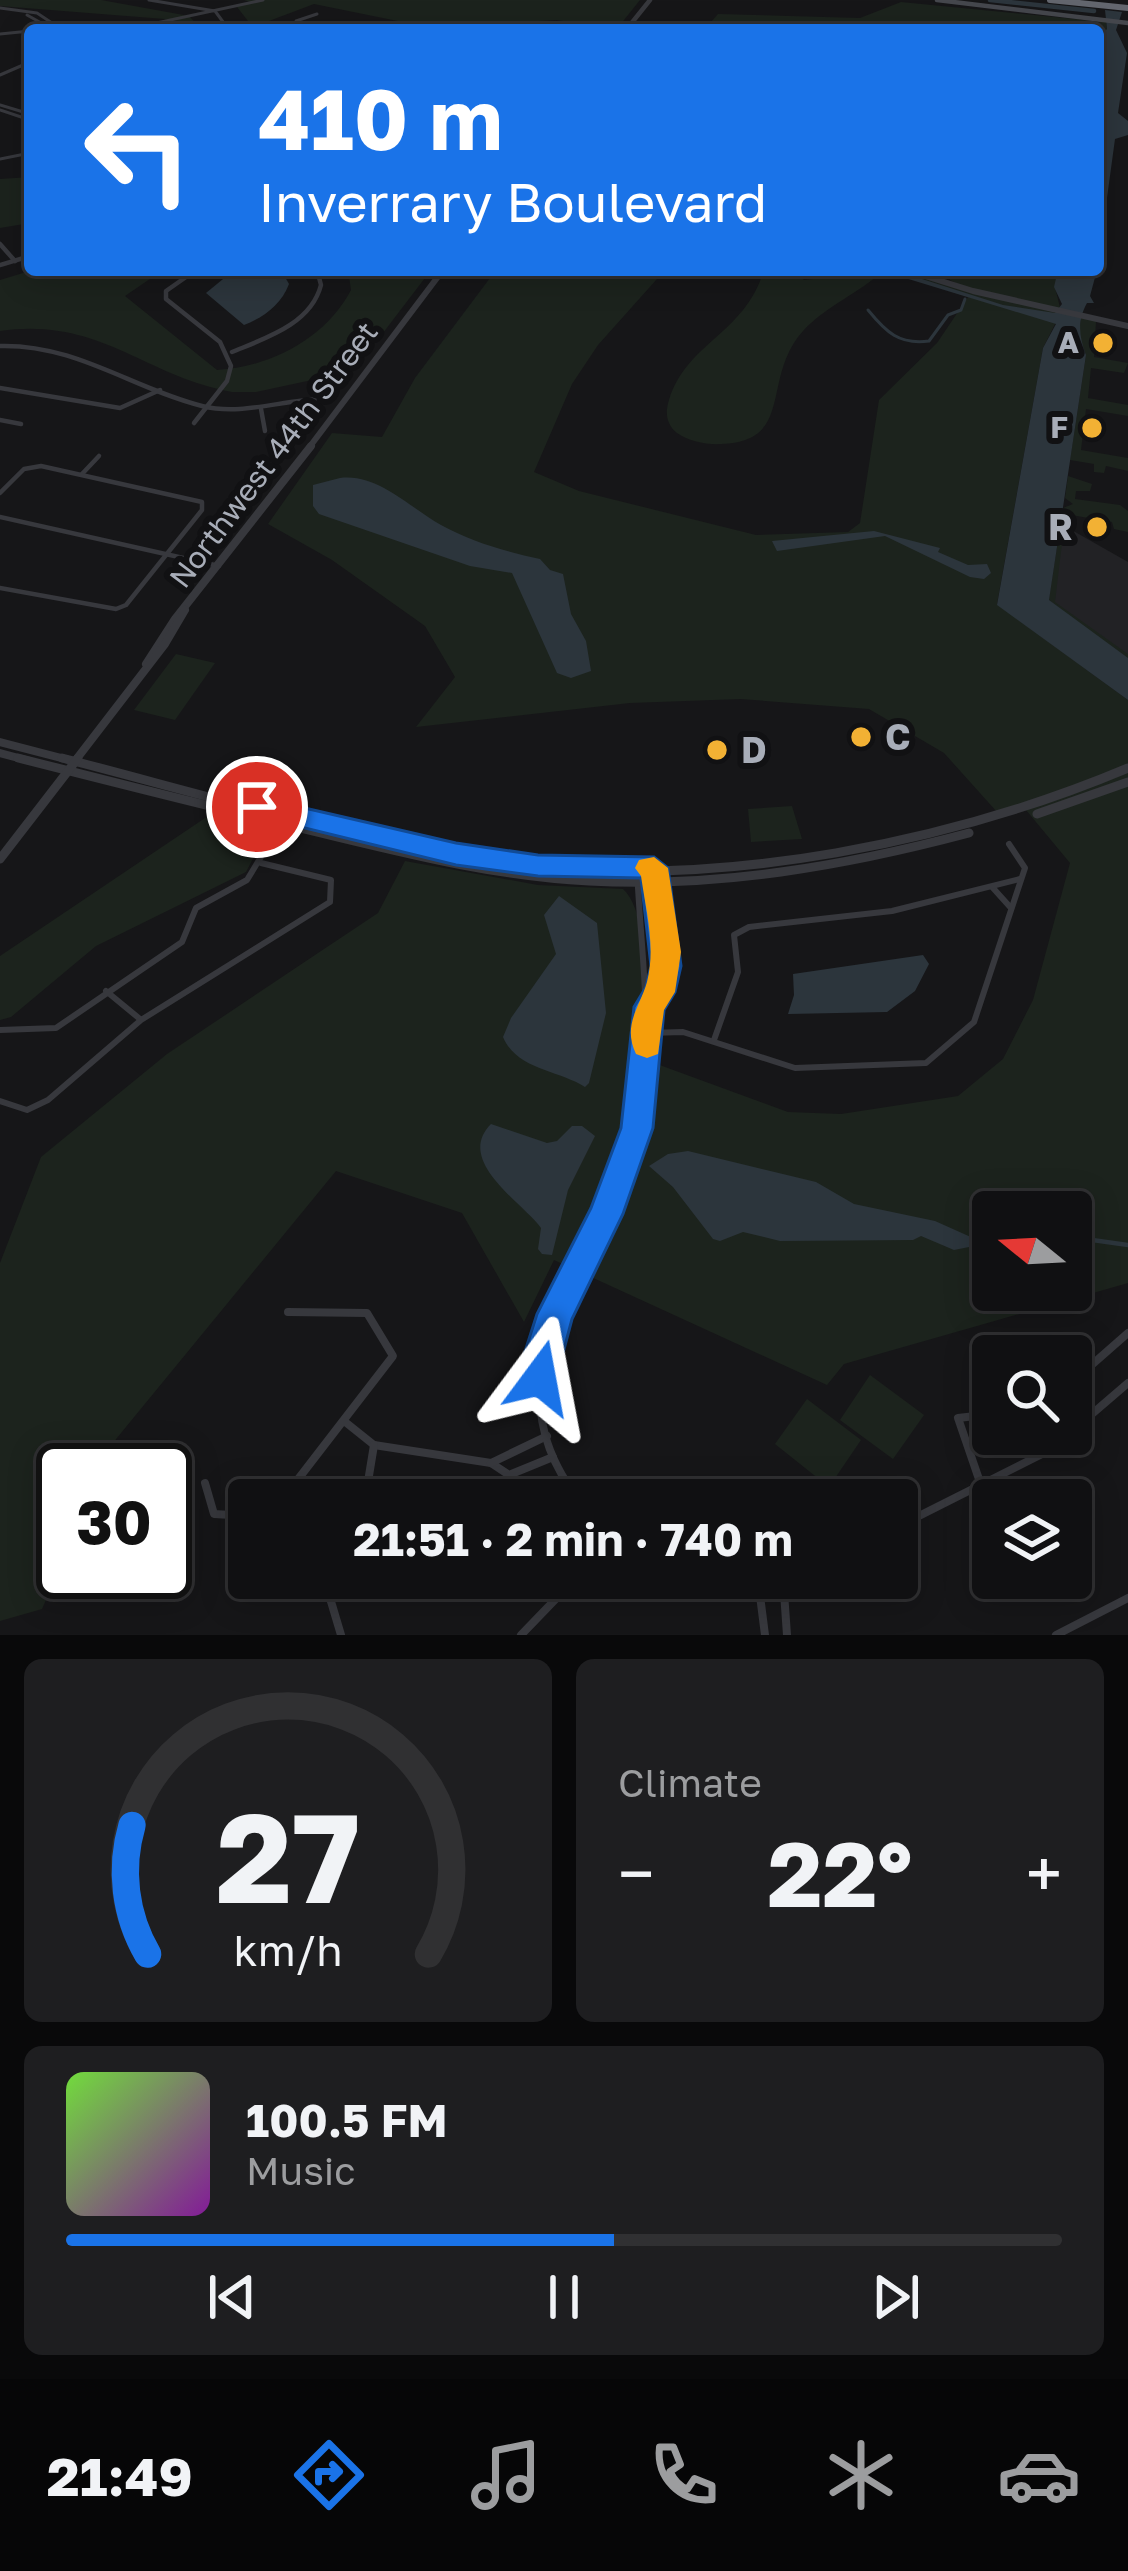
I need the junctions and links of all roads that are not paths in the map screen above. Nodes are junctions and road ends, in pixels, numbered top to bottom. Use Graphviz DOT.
graph roads {
  1 [pos="149,0"];
  2 [pos="263,0"];
  3 [pos="650,0"];
  4 [pos="937,0"];
  5 [pos="960,0"];
  6 [pos="1050,0"];
  7 [pos="1082,0"];
  8 [pos="1104,4"];
  9 [pos="1126,6"];
  10 [pos="0,9"];
  11 [pos="215,11"];
  12 [pos="317,14"];
  13 [pos="1107,19"];
  14 [pos="1128,21"];
  15 [pos="44,24"];
  16 [pos="53,24"];
  17 [pos="157,24"];
  18 [pos="225,24"];
  19 [pos="303,24"];
  20 [pos="631,24"];
  21 [pos="0,244"];
  22 [pos="24,258"];
  23 [pos="15,261"];
  24 [pos="0,265"];
  25 [pos="187,276"];
  26 [pos="321,276"];
  27 [pos="438,276"];
  28 [pos="926,276"];
  29 [pos="1128,326"];
  30 [pos="0,346"];
  31 [pos="231,352"];
  32 [pos="0,388"];
  33 [pos="160,390"];
  34 [pos="321,399"];
  35 [pos="209,408"];
  36 [pos="261,409"];
  37 [pos="0,420"];
  38 [pos="21,424"];
  39 [pos="194,424"];
  40 [pos="265,431"];
  41 [pos="99,456"];
  42 [pos="82,474"];
  43 [pos="0,493"];
  44 [pos="0,518"];
  45 [pos="166,554"];
  46 [pos="221,566"];
  47 [pos="0,587"];
  48 [pos="0,742"];
  49 [pos="0,753"];
  50 [pos="69,765"];
  51 [pos="1128,768"];
  52 [pos="1128,782"];
  53 [pos="284,819"];
  54 [pos="1009,844"];
  55 [pos="0,859"];
  56 [pos="261,863"];
  57 [pos="637,874"];
  58 [pos="655,874"];
  59 [pos="1020,878"];
  60 [pos="993,889"];
  61 [pos="1011,908"];
  62 [pos="106,991"];
  63 [pos="649,1007"];
  64 [pos="140,1020"];
  65 [pos="0,1030"];
  66 [pos="648,1033"];
  67 [pos="714,1040"];
  68 [pos="0,1101"];
  69 [pos="288,1312"];
  70 [pos="1127,1335"];
  71 [pos="1092,1365"];
  72 [pos="1128,1383"];
  73 [pos="972,1416"];
  74 [pos="344,1421"];
  75 [pos="547,1436"];
  76 [pos="374,1445"];
  77 [pos="553,1457"];
  78 [pos="491,1462"];
  79 [pos="298,1479"];
  80 [pos="368,1479"];
  81 [pos="566,1479"];
  82 [pos="979,1479"];
  83 [pos="997,1479"];
  84 [pos="205,1483"];
  85 [pos="972,1492"];
  86 [pos="228,1515"];
  87 [pos="918,1517"];
  88 [pos="1128,1598"];
  89 [pos="330,1599"];
  90 [pos="556,1599"];
  91 [pos="760,1599"];
  92 [pos="782,1599"];
  93 [pos="341,1635"];
  94 [pos="521,1635"];
  95 [pos="765,1635"];
  96 [pos="787,1635"];
  97 [pos="1056,1635"];
  1 -- 11 [label="street"];
  2 -- 11 [label="street"];
  3 -- 20 [label="street"];
  4 -- 13 [label="main road"];
  5 -- 13 [label="main road"];
  6 -- 8 [label="highway"];
  7 -- 8 [label="highway"];
  8 -- 9 [label="highway"];
  10 -- 15 [label="street"];
  10 -- 16 [label="street"];
  11 -- 17 [label="street"];
  11 -- 18 [label="street"];
  12 -- 19 [label="street"];
  13 -- 14 [label="main road"];
  21 -- 23 [label="street"];
  22 -- 23 [label="street"];
  23 -- 24 [label="street"];
  25 -- 31 [label="street"];
  26 -- 31 [label="street"];
  27 -- 46 [label="street, Northwest 44th Street"];
  28 -- 29 [label="street"];
  30 -- 33 [label="street"];
  31 -- 35 [label="street"];
  32 -- 33 [label="street"];
  33 -- 35 [label="street"];
  34 -- 36 [label="street"];
  35 -- 36 [label="street"];
  35 -- 39 [label="street"];
  36 -- 40 [label="street"];
  37 -- 38 [label="street"];
  41 -- 42 [label="street"];
  42 -- 43 [label="street"];
  42 -- 45 [label="street"];
  44 -- 45 [label="street"];
  45 -- 46 [label="street"];
  45 -- 47 [label="street"];
  46 -- 50 [label="street, Northwest 44th Street"];
  48 -- 50 [label="street"];
  49 -- 50 [label="street"];
  50 -- 53 [label="street"];
  50 -- 55 [label="street, Northwest 44th Street"];
  51 -- 58 [label="street"];
  52 -- 58 [label="street"];
  53 -- 56 [label="street"];
  53 -- 57 [label="street"];
  54 -- 59 [label="street"];
  56 -- 62 [label="street"];
  56 -- 64 [label="street"];
  57 -- 58 [label="street"];
  57 -- 63 [label="street"];
  58 -- 63 [label="street"];
  59 -- 60 [label="street"];
  59 -- 61 [label="street"];
  60 -- 61 [label="street"];
  60 -- 67 [label="street"];
  61 -- 67 [label="street"];
  62 -- 64 [label="street"];
  62 -- 65 [label="street"];
  63 -- 66 [label="street"];
  64 -- 68 [label="street"];
  66 -- 67 [label="street"];
  66 -- 75 [label="street"];
  69 -- 74 [label="street"];
  70 -- 71 [label="street"];
  72 -- 83 [label="street"];
  73 -- 82 [label="street"];
  74 -- 76 [label="street"];
  74 -- 79 [label="street"];
  75 -- 77 [label="street"];
  75 -- 78 [label="street"];
  76 -- 78 [label="street"];
  76 -- 80 [label="street"];
  77 -- 78 [label="street"];
  77 -- 81 [label="street"];
  84 -- 86 [label="street"];
  85 -- 87 [label="street"];
  88 -- 97 [label="street"];
  89 -- 93 [label="street"];
  90 -- 94 [label="street"];
  91 -- 95 [label="street"];
  92 -- 96 [label="street"];
}
